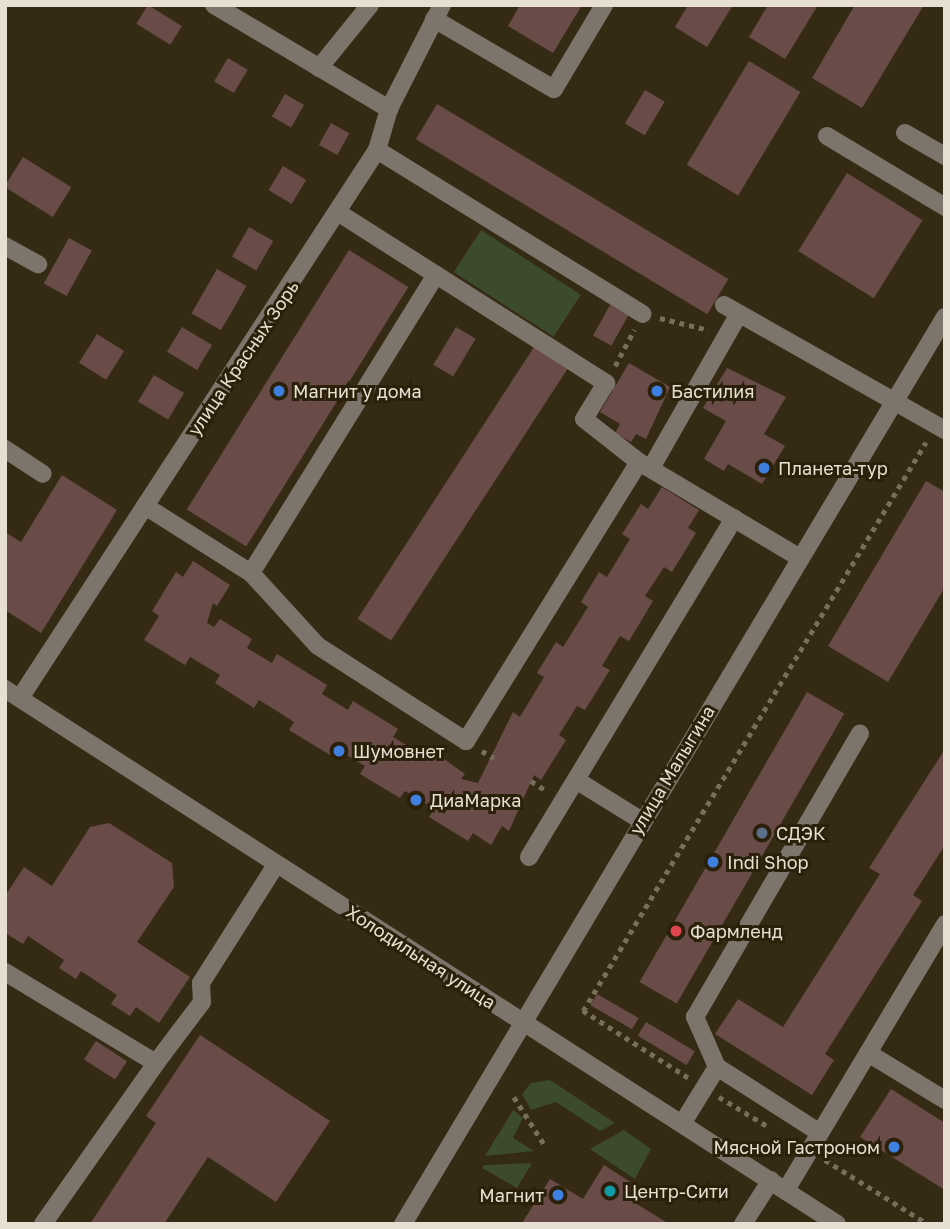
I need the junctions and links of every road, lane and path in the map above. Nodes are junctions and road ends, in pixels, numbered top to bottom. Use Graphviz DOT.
graph roads {
  1 [pos="214,5"];
  2 [pos="370,5"];
  3 [pos="604,5"];
  4 [pos="438,12"];
  5 [pos="319,68"];
  6 [pos="389,109"];
  7 [pos="905,132"];
  8 [pos="827,136"];
  9 [pos="377,150"];
  10 [pos="945,156"];
  11 [pos="945,207"];
  12 [pos="339,213"];
  13 [pos="5,246"];
  14 [pos="38,264"];
  15 [pos="436,275"];
  16 [pos="732,310"];
  17 [pos="643,314"];
  18 [pos="945,317"];
  19 [pos="606,383"];
  20 [pos="895,400"];
  21 [pos="940,428"];
  22 [pos="5,449"];
  23 [pos="645,465"];
  24 [pos="43,474"];
  25 [pos="145,506"];
  26 [pos="734,518"];
  27 [pos="800,558"];
  28 [pos="251,573"];
  29 [pos="13,693"];
  30 [pos="860,733"];
  31 [pos="576,780"];
  32 [pos="642,821"];
  33 [pos="530,857"];
  34 [pos="276,865"];
  35 [pos="943,930"];
  36 [pos="5,972"];
  37 [pos="521,1021"];
  38 [pos="868,1053"];
  39 [pos="156,1063"];
  40 [pos="716,1067"];
  41 [pos="704,1088"];
  42 [pos="513,1097"];
  43 [pos="945,1100"];
  44 [pos="682,1124"];
  45 [pos="774,1130"];
  46 [pos="820,1133"];
  47 [pos="544,1144"];
  48 [pos="810,1151"];
  49 [pos="778,1185"];
  50 [pos="43,1224"];
  51 [pos="403,1224"];
  52 [pos="743,1224"];
  53 [pos="838,1224"];
  54 [pos="928,1224"];
  1 -- 5 [label="street"];
  2 -- 5 [label="street"];
  3 -- 4 [label="street"];
  4 -- 6 [label="street, улица Красных Зорь"];
  5 -- 6 [label="street"];
  6 -- 9 [label="street, улица Красных Зорь"];
  7 -- 10 [label="street"];
  8 -- 11 [label="street"];
  9 -- 12 [label="street, улица Красных Зорь"];
  9 -- 17 [label="street"];
  12 -- 15 [label="street"];
  12 -- 25 [label="street, улица Красных Зорь"];
  13 -- 14 [label="street"];
  15 -- 19 [label="street"];
  15 -- 28 [label="street"];
  16 -- 17 [label="path"];
  16 -- 20 [label="street"];
  16 -- 23 [label="street"];
  17 -- 19 [label="path"];
  18 -- 20 [label="street, улица Малыгина"];
  19 -- 23 [label="street"];
  20 -- 21 [label="street"];
  20 -- 27 [label="street, улица Малыгина"];
  21 -- 41 [label="path"];
  22 -- 24 [label="street"];
  23 -- 26 [label="street"];
  23 -- 28 [label="street"];
  25 -- 28 [label="street"];
  25 -- 29 [label="street, улица Красных Зорь"];
  26 -- 27 [label="street"];
  26 -- 31 [label="street"];
  27 -- 32 [label="street, улица Малыгина"];
  29 -- 34 [label="street, Холодильная улица"];
  30 -- 40 [label="street"];
  31 -- 32 [label="street"];
  31 -- 33 [label="street"];
  32 -- 37 [label="street, улица Малыгина"];
  34 -- 37 [label="street, Холодильная улица"];
  34 -- 39 [label="street"];
  35 -- 38 [label="street"];
  36 -- 39 [label="street"];
  37 -- 44 [label="street, Холодильная улица"];
  37 -- 51 [label="street, улица Малыгина"];
  38 -- 43 [label="street"];
  38 -- 46 [label="street"];
  39 -- 50 [label="street"];
  40 -- 41 [label="street"];
  40 -- 46 [label="street"];
  41 -- 44 [label="street"];
  41 -- 45 [label="path"];
  42 -- 47 [label="path"];
  44 -- 49 [label="street, Холодильная улица"];
  46 -- 48 [label="street"];
  48 -- 49 [label="street"];
  48 -- 54 [label="path"];
  49 -- 52 [label="street"];
  49 -- 53 [label="street, Холодильная улица"];
}
